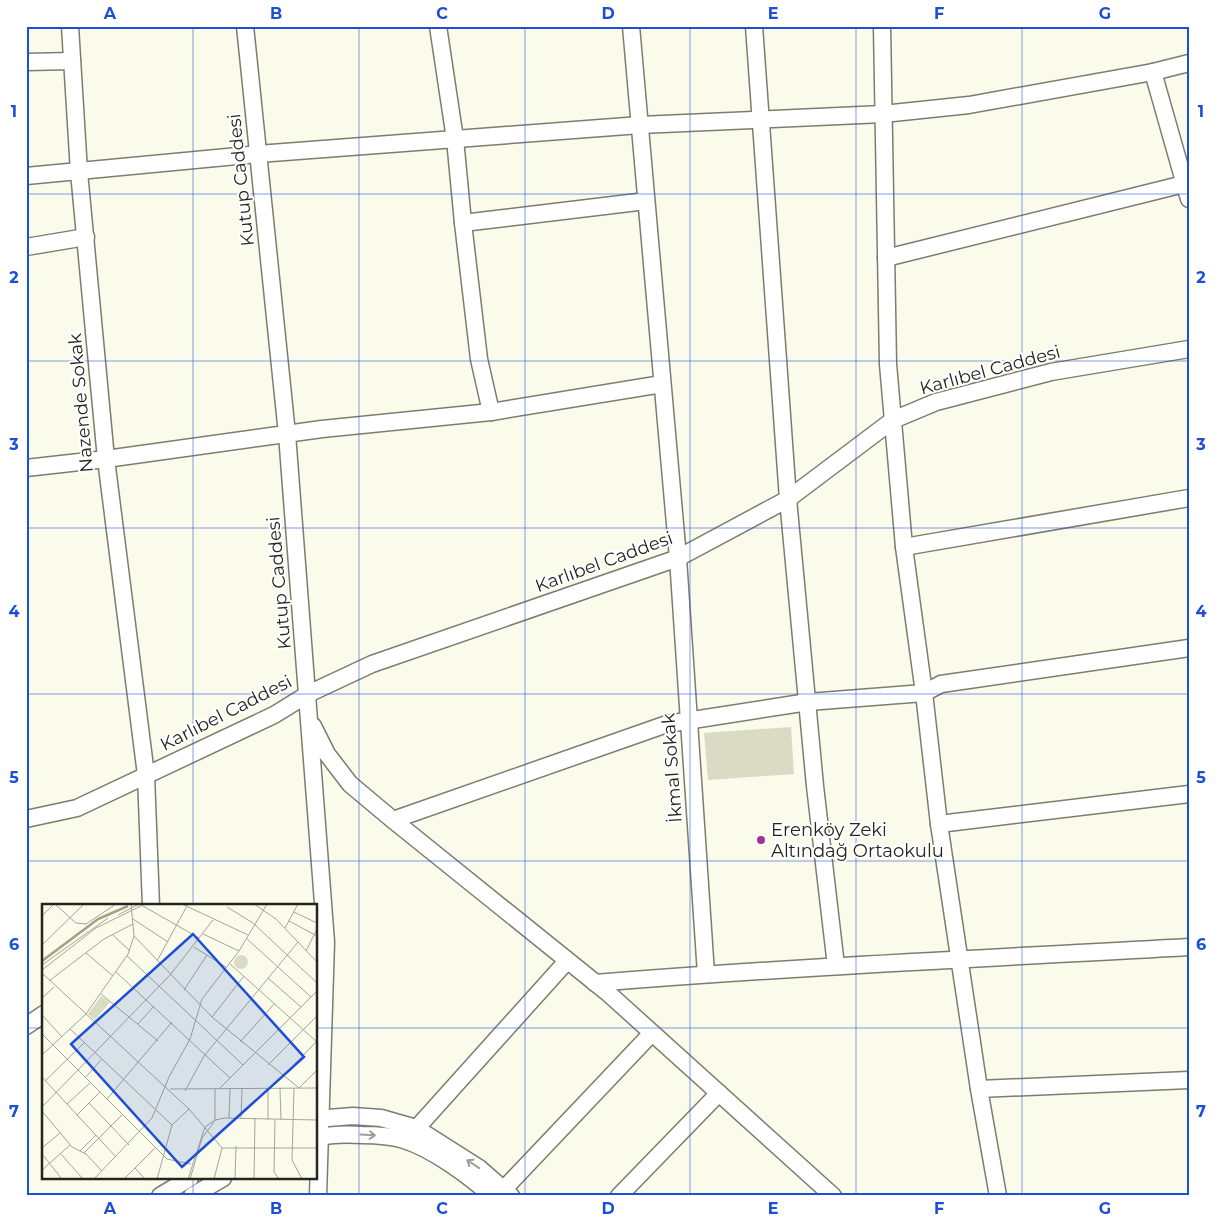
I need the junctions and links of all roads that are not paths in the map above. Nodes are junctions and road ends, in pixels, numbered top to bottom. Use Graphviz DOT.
graph roads {
  1 [pos="70,26"];
  2 [pos="245,26"];
  3 [pos="438,26"];
  4 [pos="631,26"];
  5 [pos="754,26"];
  6 [pos="882,26"];
  7 [pos="72,61"];
  8 [pos="26,62"];
  9 [pos="1189,63"];
  10 [pos="1153,72"];
  11 [pos="883,114"];
  12 [pos="760,120"];
  13 [pos="640,125"];
  14 [pos="455,139"];
  15 [pos="258,154"];
  16 [pos="79,172"];
  17 [pos="26,176"];
  18 [pos="1187,192"];
  19 [pos="646,201"];
  20 [pos="463,223"];
  21 [pos="86,237"];
  22 [pos="26,247"];
  23 [pos="886,258"];
  24 [pos="1189,348"];
  25 [pos="662,384"];
  26 [pos="491,412"];
  27 [pos="893,420"];
  28 [pos="287,434"];
  29 [pos="106,459"];
  30 [pos="26,468"];
  31 [pos="1189,498"];
  32 [pos="788,499"];
  33 [pos="904,547"];
  34 [pos="678,558"];
  35 [pos="1189,648"];
  36 [pos="308,694"];
  37 [pos="924,694"];
  38 [pos="808,702"];
  39 [pos="309,720"];
  40 [pos="689,722"];
  41 [pos="146,775"];
  42 [pos="1189,794"];
  43 [pos="26,819"];
  44 [pos="393,820"];
  45 [pos="939,824"];
  46 [pos="151,904"];
  47 [pos="321,942"];
  48 [pos="1189,947"];
  49 [pos="959,960"];
  50 [pos="567,961"];
  51 [pos="836,966"];
  52 [pos="706,974"];
  53 [pos="595,983"];
  54 [pos="42,1015"];
  55 [pos="26,1026"];
  56 [pos="652,1033"];
  57 [pos="1189,1080"];
  58 [pos="979,1089"];
  59 [pos="719,1093"];
  60 [pos="319,1119"];
  61 [pos="411,1134"];
  62 [pos="318,1137"];
  63 [pos="187,1180"];
  64 [pos="220,1180"];
  65 [pos="502,1194"];
  66 [pos="160,1196"];
  67 [pos="192,1196"];
  68 [pos="318,1196"];
  69 [pos="620,1196"];
  70 [pos="833,1196"];
  71 [pos="998,1196"];
  1 -- 7 [label="street, Nazende Sokak"];
  2 -- 15 [label="street, Kutup Caddesi"];
  3 -- 14 [label="street"];
  4 -- 13 [label="street, İkmal Sokak"];
  5 -- 12 [label="street"];
  6 -- 11 [label="street"];
  7 -- 8 [label="street"];
  7 -- 16 [label="street, Nazende Sokak"];
  9 -- 10 [label="street"];
  10 -- 11 [label="street"];
  10 -- 18 [label="street"];
  11 -- 12 [label="street"];
  11 -- 23 [label="street"];
  12 -- 13 [label="street"];
  12 -- 32 [label="street"];
  13 -- 14 [label="street"];
  13 -- 19 [label="street, İkmal Sokak"];
  14 -- 15 [label="street"];
  14 -- 20 [label="street"];
  15 -- 16 [label="street"];
  15 -- 28 [label="street, Kutup Caddesi"];
  16 -- 17 [label="street"];
  16 -- 21 [label="street, Nazende Sokak"];
  18 -- 23 [label="street"];
  19 -- 20 [label="street"];
  19 -- 25 [label="street, İkmal Sokak"];
  20 -- 26 [label="street"];
  21 -- 22 [label="street"];
  21 -- 29 [label="street, Nazende Sokak"];
  23 -- 27 [label="street"];
  24 -- 27 [label="street, Karlıbel Caddesi"];
  25 -- 26 [label="street"];
  25 -- 34 [label="street, İkmal Sokak"];
  26 -- 28 [label="street"];
  27 -- 32 [label="street, Karlıbel Caddesi"];
  27 -- 33 [label="street"];
  28 -- 29 [label="street"];
  28 -- 36 [label="street, Kutup Caddesi"];
  29 -- 30 [label="street"];
  29 -- 41 [label="street, Nazende Sokak"];
  31 -- 33 [label="street"];
  32 -- 34 [label="street, Karlıbel Caddesi"];
  32 -- 38 [label="street"];
  33 -- 37 [label="street"];
  34 -- 36 [label="street, Karlıbel Caddesi"];
  34 -- 40 [label="street, İkmal Sokak"];
  35 -- 37 [label="street"];
  36 -- 39 [label="street, Kutup Caddesi"];
  36 -- 41 [label="street, Karlıbel Caddesi"];
  37 -- 38 [label="street"];
  37 -- 45 [label="street"];
  38 -- 40 [label="street"];
  38 -- 51 [label="street"];
  39 -- 44 [label="street"];
  39 -- 47 [label="street, Kutup Caddesi"];
  40 -- 44 [label="street"];
  40 -- 52 [label="street, İkmal Sokak"];
  41 -- 43 [label="street, Karlıbel Caddesi"];
  41 -- 46 [label="street, Nazende Sokak"];
  42 -- 45 [label="street"];
  44 -- 50 [label="street"];
  45 -- 49 [label="street"];
  47 -- 60 [label="street, Kutup Caddesi"];
  48 -- 49 [label="street"];
  49 -- 51 [label="street"];
  49 -- 58 [label="street"];
  50 -- 53 [label="street"];
  50 -- 61 [label="street"];
  51 -- 52 [label="street"];
  52 -- 53 [label="street"];
  53 -- 56 [label="street"];
  54 -- 55 [label="street"];
  56 -- 59 [label="street"];
  56 -- 65 [label="street"];
  57 -- 58 [label="street"];
  58 -- 71 [label="street"];
  59 -- 69 [label="street"];
  59 -- 70 [label="street"];
  60 -- 61 [label="street"];
  60 -- 62 [label="street, Kutup Caddesi"];
  62 -- 61 [label="street, one-way"];
  61 -- 65 [label="street"];
  62 -- 68 [label="street, Kutup Caddesi"];
  63 -- 66 [label="street"];
  64 -- 67 [label="street"];
}
